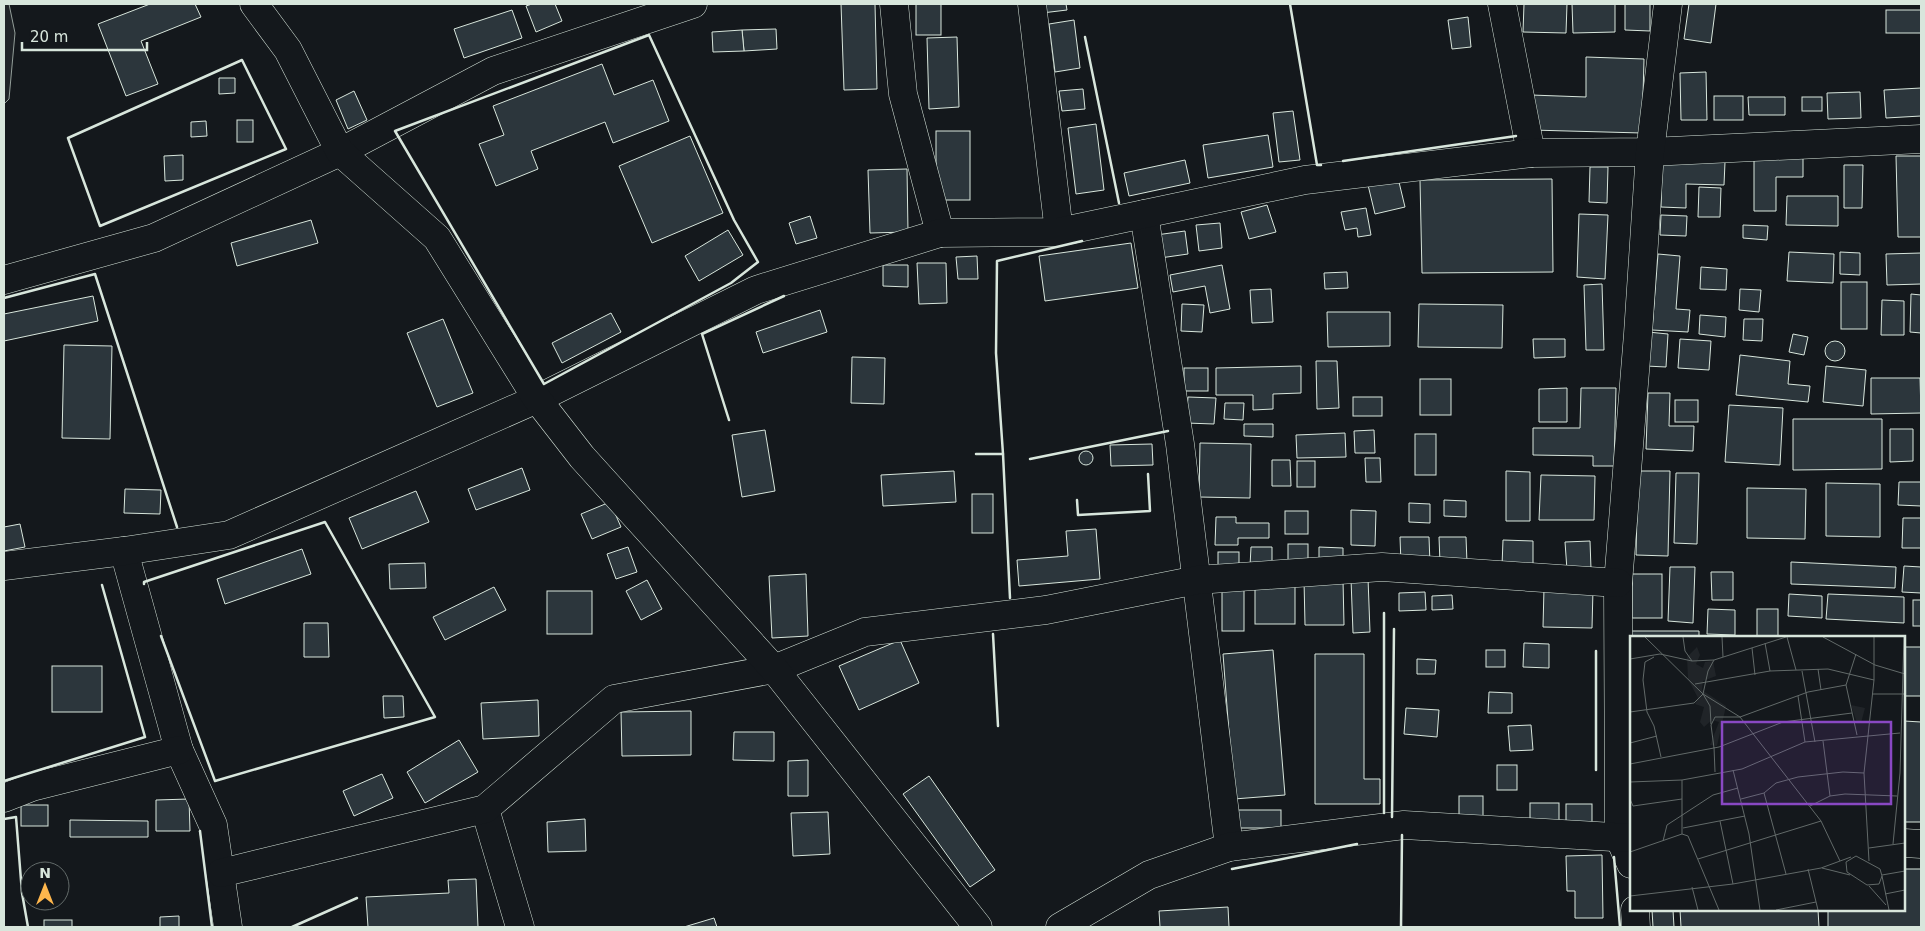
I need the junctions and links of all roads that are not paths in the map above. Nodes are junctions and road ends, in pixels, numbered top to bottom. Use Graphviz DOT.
graph roads {
  1 [pos="254,4"];
  2 [pos="693,4"];
  3 [pos="894,4"];
  4 [pos="1032,4"];
  5 [pos="1502,4"];
  6 [pos="1668,4"];
  7 [pos="1921,139"];
  8 [pos="340,152"];
  9 [pos="1650,152"];
  10 [pos="1531,153"];
  11 [pos="1144,214"];
  12 [pos="1059,232"];
  13 [pos="940,233"];
  14 [pos="4,280"];
  15 [pos="537,399"];
  16 [pos="124,551"];
  17 [pos="4,566"];
  18 [pos="1197,580"];
  19 [pos="1618,583"];
  20 [pos="774,669"];
  21 [pos="179,750"];
  22 [pos="4,798"];
  23 [pos="485,809"];
  24 [pos="1625,838"];
  25 [pos="1905,843"];
  26 [pos="1921,844"];
  27 [pos="1229,847"];
  28 [pos="1630,860"];
  29 [pos="221,873"];
  30 [pos="1635,911"];
  31 [pos="228,927"];
  32 [pos="520,927"];
  33 [pos="978,927"];
  34 [pos="1060,927"];
  35 [pos="1636,927"];
  1 -- 8 [label="street"];
  2 -- 8 [label="street"];
  3 -- 13 [label="street"];
  4 -- 12 [label="street"];
  5 -- 10 [label="street"];
  6 -- 9 [label="street"];
  7 -- 9 [label="street"];
  8 -- 14 [label="street"];
  8 -- 15 [label="street"];
  9 -- 10 [label="street"];
  9 -- 19 [label="street"];
  10 -- 11 [label="street"];
  11 -- 12 [label="street"];
  11 -- 18 [label="street"];
  12 -- 13 [label="street"];
  13 -- 15 [label="street"];
  15 -- 16 [label="street"];
  15 -- 20 [label="street"];
  16 -- 17 [label="street"];
  16 -- 21 [label="street"];
  18 -- 19 [label="street"];
  18 -- 20 [label="street"];
  18 -- 27 [label="street"];
  19 -- 24 [label="street"];
  20 -- 23 [label="street"];
  20 -- 33 [label="street"];
  21 -- 22 [label="street"];
  21 -- 29 [label="street"];
  23 -- 29 [label="street"];
  23 -- 32 [label="street"];
  24 -- 27 [label="street"];
  24 -- 28 [label="street"];
  25 -- 26 [label="street"];
  27 -- 34 [label="street"];
  29 -- 31 [label="street"];
  30 -- 35 [label="street"];
}
